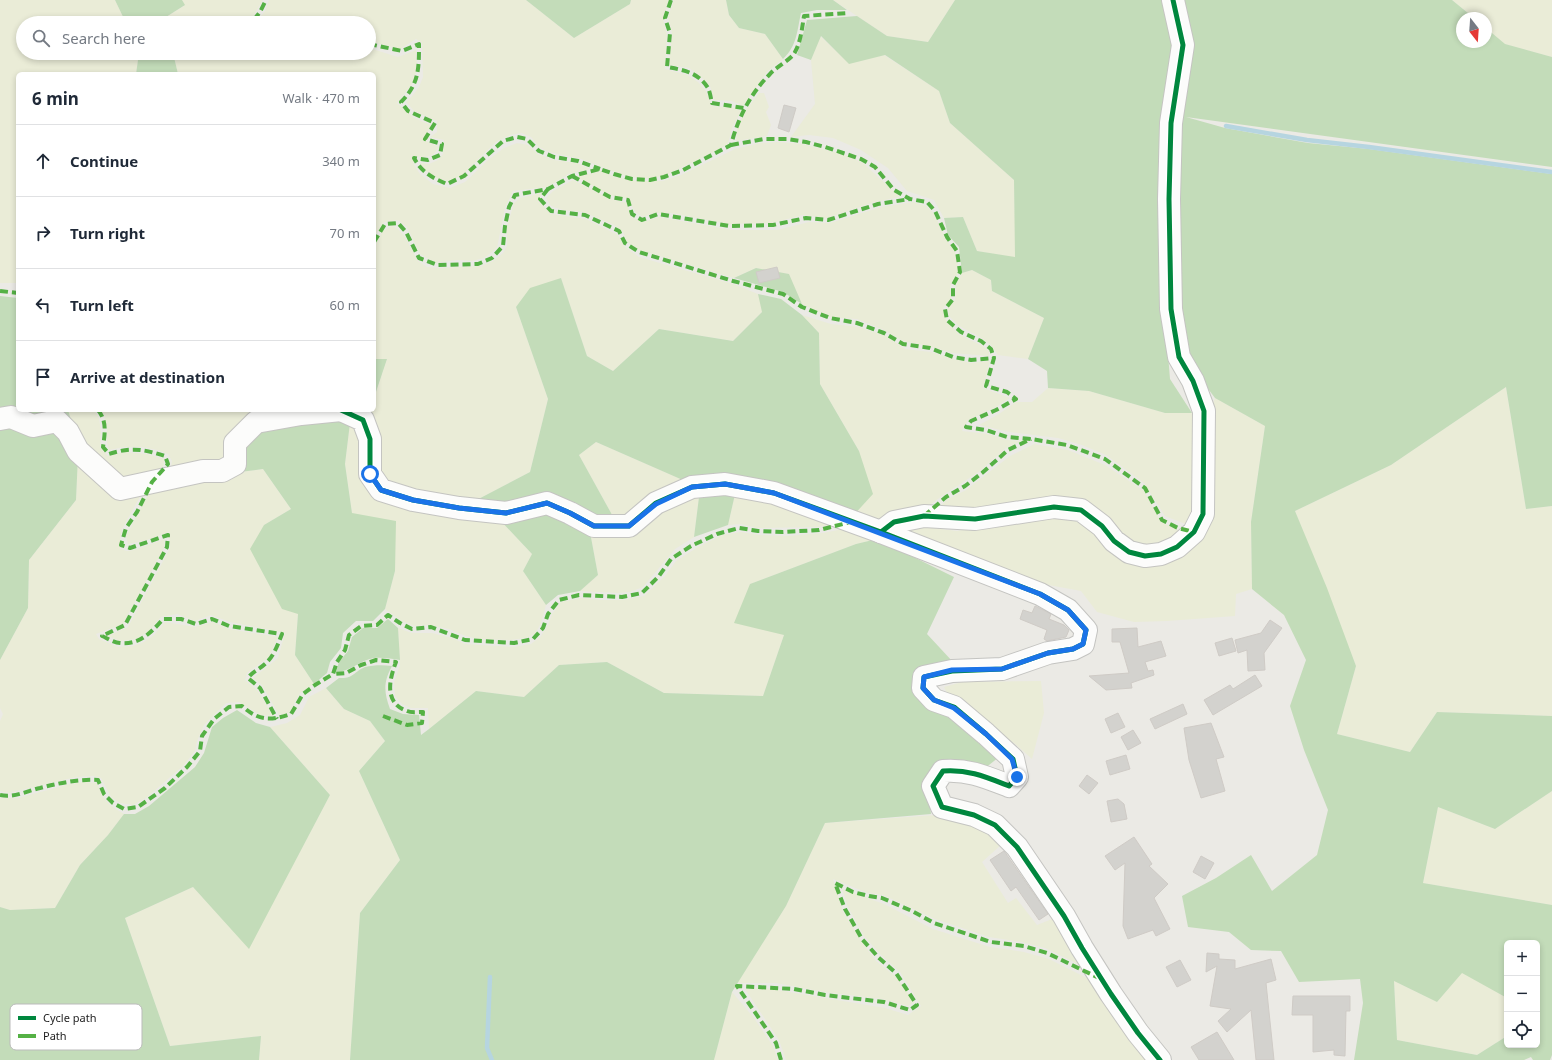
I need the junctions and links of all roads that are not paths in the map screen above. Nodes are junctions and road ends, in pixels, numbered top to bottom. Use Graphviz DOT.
graph roads {
  1 [pos="1173,0"];
  2 [pos="321,412"];
  3 [pos="345,412"];
  4 [pos="0,419"];
  5 [pos="881,532"];
  6 [pos="1160,1060"];
  1 -- 5 [label="street"];
  2 -- 4 [label="street"];
  3 -- 5 [label="street"];
  5 -- 6 [label="street"];
}
